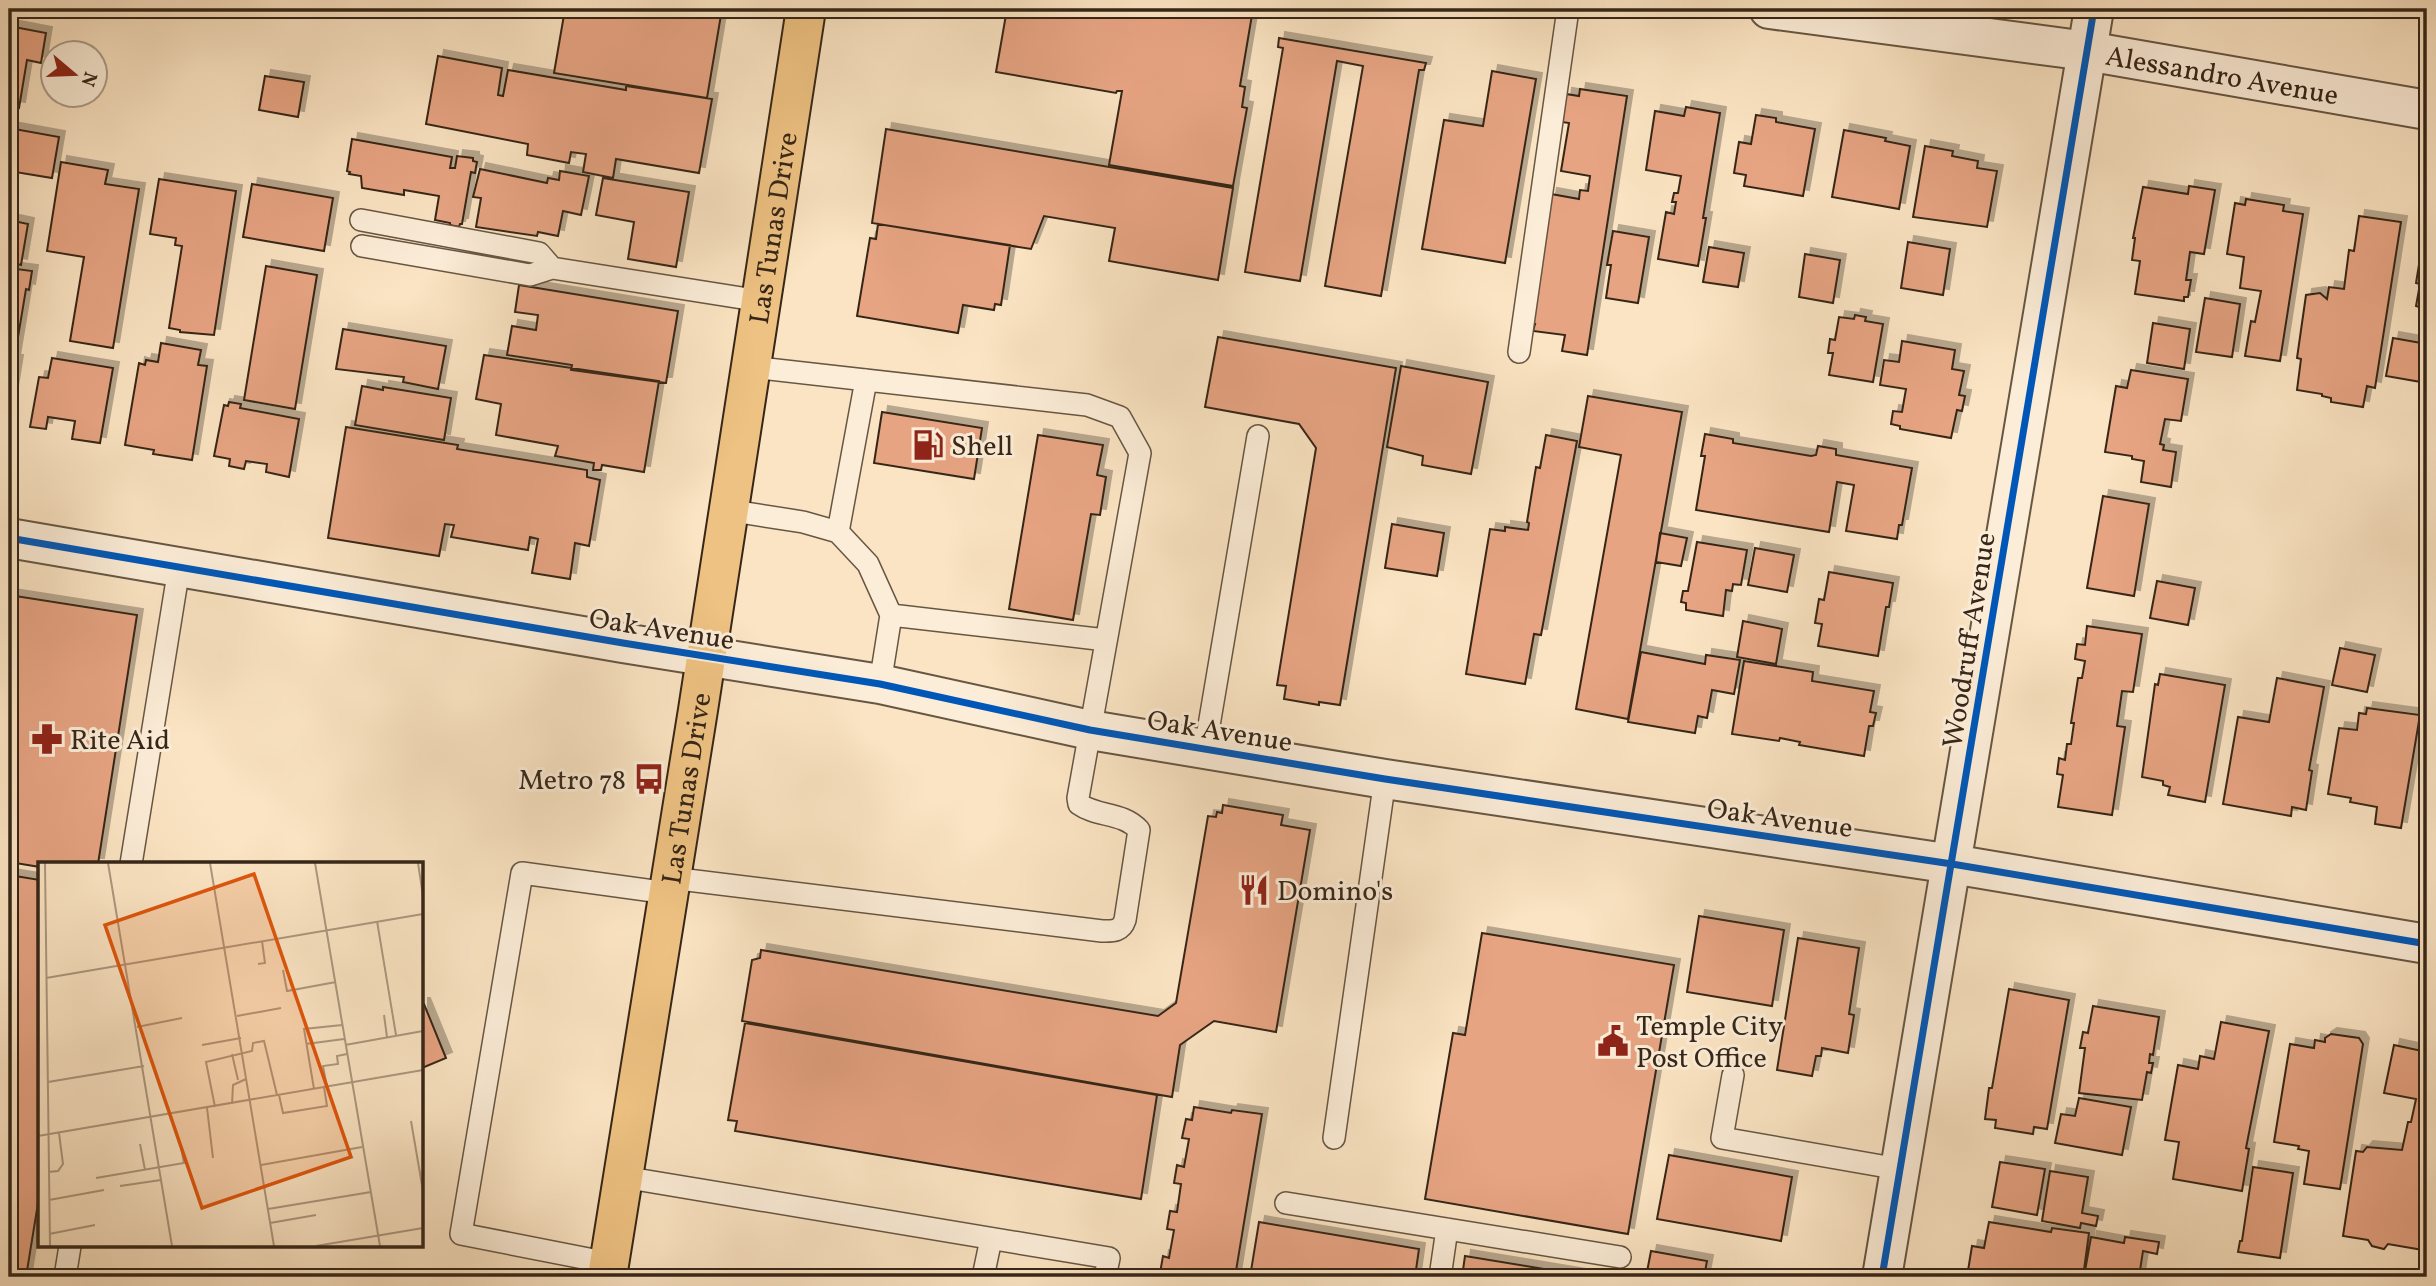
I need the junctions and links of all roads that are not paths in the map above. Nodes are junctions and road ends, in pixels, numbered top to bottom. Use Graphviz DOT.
graph roads {
  1 [pos="806,9"];
  2 [pos="1568,9"];
  3 [pos="1769,9"];
  4 [pos="2094,9"];
  5 [pos="2087,51"];
  6 [pos="2427,110"];
  7 [pos="361,220"];
  8 [pos="362,246"];
  9 [pos="552,268"];
  10 [pos="761,301"];
  11 [pos="1519,352"];
  12 [pos="751,367"];
  13 [pos="866,380"];
  14 [pos="1258,436"];
  15 [pos="727,510"];
  16 [pos="838,532"];
  17 [pos="9,538"];
  18 [pos="179,569"];
  19 [pos="891,615"];
  20 [pos="1106,640"];
  21 [pos="706,656"];
  22 [pos="880,684"];
  23 [pos="1090,730"];
  24 [pos="1205,749"];
  25 [pos="1385,779"];
  26 [pos="131,862"];
  27 [pos="1952,864"];
  28 [pos="669,886"];
  29 [pos="2427,944"];
  30 [pos="1733,1076"];
  31 [pos="1334,1139"];
  32 [pos="1899,1169"];
  33 [pos="622,1177"];
  34 [pos="1286,1203"];
  35 [pos="1447,1229"];
  36 [pos="991,1239"];
  37 [pos="70,1248"];
  38 [pos="1620,1257"];
  39 [pos="608,1270"];
  40 [pos="65,1277"];
  41 [pos="984,1277"];
  42 [pos="1105,1277"];
  43 [pos="1440,1277"];
  44 [pos="1882,1277"];
  1 -- 10 [label="main road, Las Tunas Drive"];
  2 -- 11 [label="lane"];
  3 -- 5 [label="street, Alessandro Avenue"];
  4 -- 5 [label="street, Woodruff Avenue"];
  5 -- 6 [label="street, Alessandro Avenue"];
  5 -- 27 [label="street, Woodruff Avenue"];
  7 -- 9 [label="lane"];
  8 -- 9 [label="lane"];
  9 -- 10 [label="lane"];
  10 -- 12 [label="main road, Las Tunas Drive"];
  12 -- 13 [label="lane"];
  12 -- 15 [label="main road, Las Tunas Drive"];
  13 -- 16 [label="lane"];
  13 -- 20 [label="lane"];
  14 -- 24 [label="lane"];
  15 -- 16 [label="lane"];
  15 -- 21 [label="main road, Las Tunas Drive"];
  16 -- 19 [label="lane"];
  17 -- 18 [label="street, Oak Avenue"];
  18 -- 21 [label="street, Oak Avenue"];
  18 -- 26 [label="lane"];
  19 -- 20 [label="lane"];
  19 -- 22 [label="lane"];
  20 -- 23 [label="lane"];
  21 -- 22 [label="street, Oak Avenue"];
  21 -- 28 [label="main road, Las Tunas Drive"];
  22 -- 23 [label="street, Oak Avenue"];
  23 -- 24 [label="street, Oak Avenue"];
  23 -- 28 [label="lane"];
  24 -- 25 [label="street, Oak Avenue"];
  25 -- 27 [label="street, Oak Avenue"];
  25 -- 31 [label="lane"];
  27 -- 29 [label="street, Oak Avenue"];
  27 -- 32 [label="street, Woodruff Avenue"];
  28 -- 33 [label="main road, Las Tunas Drive"];
  28 -- 39 [label="lane"];
  30 -- 32 [label="lane"];
  32 -- 44 [label="street, Woodruff Avenue"];
  33 -- 36 [label="lane"];
  33 -- 39 [label="main road, Las Tunas Drive"];
  34 -- 35 [label="lane"];
  35 -- 38 [label="lane"];
  35 -- 43 [label="lane"];
  36 -- 41 [label="lane"];
  36 -- 42 [label="lane"];
  37 -- 40 [label="lane"];
}
